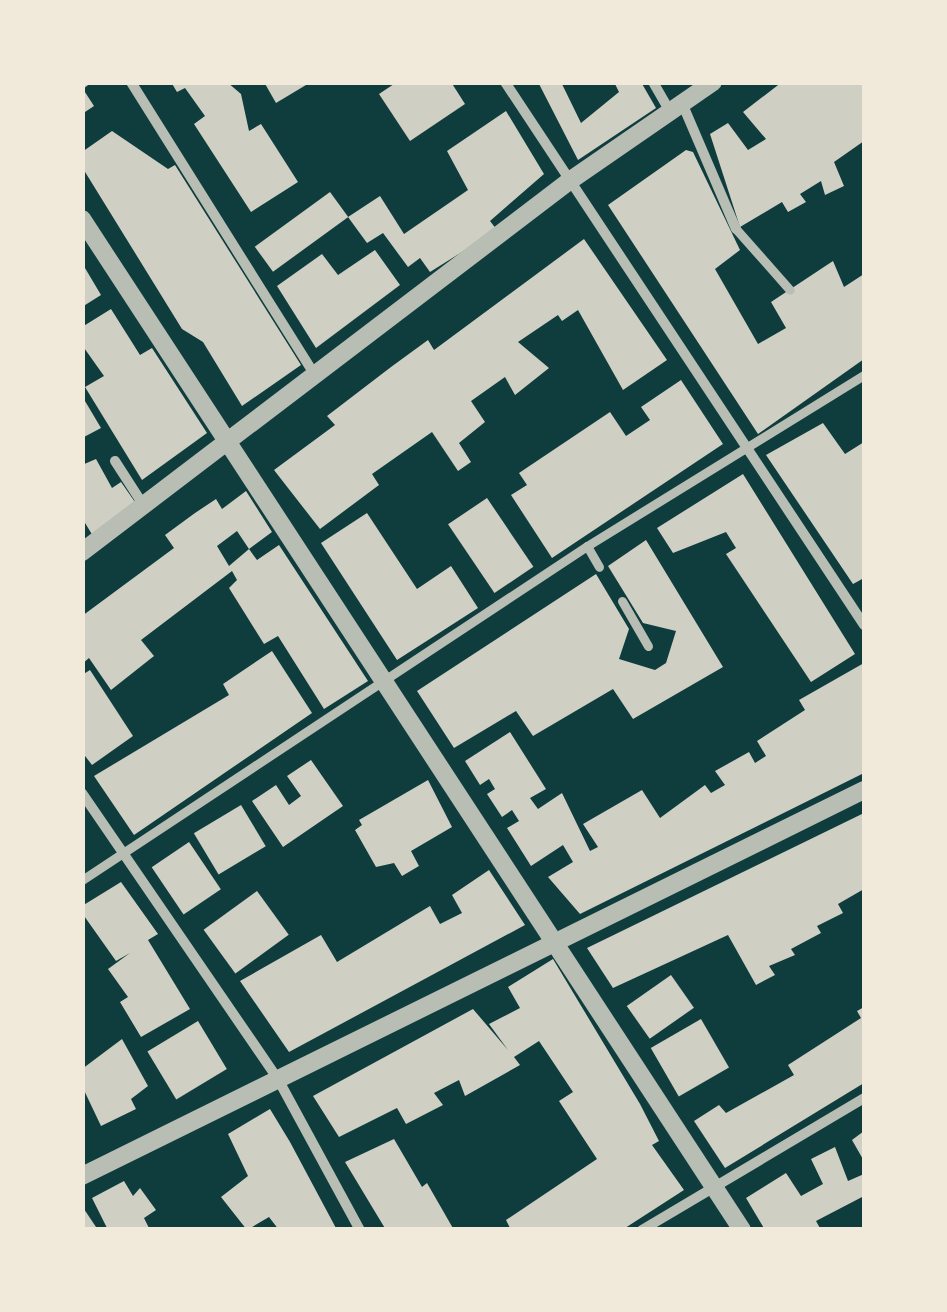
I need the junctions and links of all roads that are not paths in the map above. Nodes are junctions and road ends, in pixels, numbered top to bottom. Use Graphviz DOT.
graph roads {
  1 [pos="131,82"];
  2 [pos="505,82"];
  3 [pos="653,82"];
  4 [pos="713,82"];
  5 [pos="676,107"];
  6 [pos="568,182"];
  7 [pos="82,219"];
  8 [pos="736,230"];
  9 [pos="790,290"];
  10 [pos="313,372"];
  11 [pos="843,374"];
  12 [pos="864,375"];
  13 [pos="849,385"];
  14 [pos="227,438"];
  15 [pos="746,451"];
  16 [pos="115,461"];
  17 [pos="144,506"];
  18 [pos="587,546"];
  19 [pos="82,552"];
  20 [pos="599,566"];
  21 [pos="622,602"];
  22 [pos="864,626"];
  23 [pos="648,646"];
  24 [pos="384,681"];
  25 [pos="864,790"];
  26 [pos="82,793"];
  27 [pos="120,855"];
  28 [pos="82,880"];
  29 [pos="553,940"];
  30 [pos="279,1081"];
  31 [pos="864,1098"];
  32 [pos="82,1176"];
  33 [pos="715,1188"];
  34 [pos="360,1230"];
  35 [pos="642,1230"];
  36 [pos="742,1230"];
  1 -- 10 [label="street"];
  2 -- 6 [label="street"];
  3 -- 5 [label="street"];
  4 -- 5 [label="street"];
  5 -- 6 [label="street"];
  5 -- 8 [label="street"];
  6 -- 10 [label="street"];
  6 -- 15 [label="street"];
  7 -- 14 [label="street"];
  8 -- 9 [label="street"];
  10 -- 14 [label="street"];
  11 -- 13 [label="street"];
  12 -- 13 [label="street"];
  13 -- 15 [label="street"];
  14 -- 17 [label="street"];
  14 -- 24 [label="street"];
  15 -- 18 [label="street"];
  15 -- 22 [label="street"];
  16 -- 17 [label="street"];
  17 -- 19 [label="street"];
  18 -- 20 [label="street"];
  18 -- 24 [label="street"];
  21 -- 23 [label="street"];
  24 -- 27 [label="street"];
  24 -- 29 [label="street"];
  25 -- 29 [label="street"];
  26 -- 27 [label="street"];
  27 -- 28 [label="street"];
  27 -- 30 [label="street"];
  29 -- 30 [label="street"];
  29 -- 33 [label="street"];
  30 -- 32 [label="street"];
  30 -- 34 [label="street"];
  31 -- 33 [label="street"];
  33 -- 35 [label="street"];
  33 -- 36 [label="street"];
}
